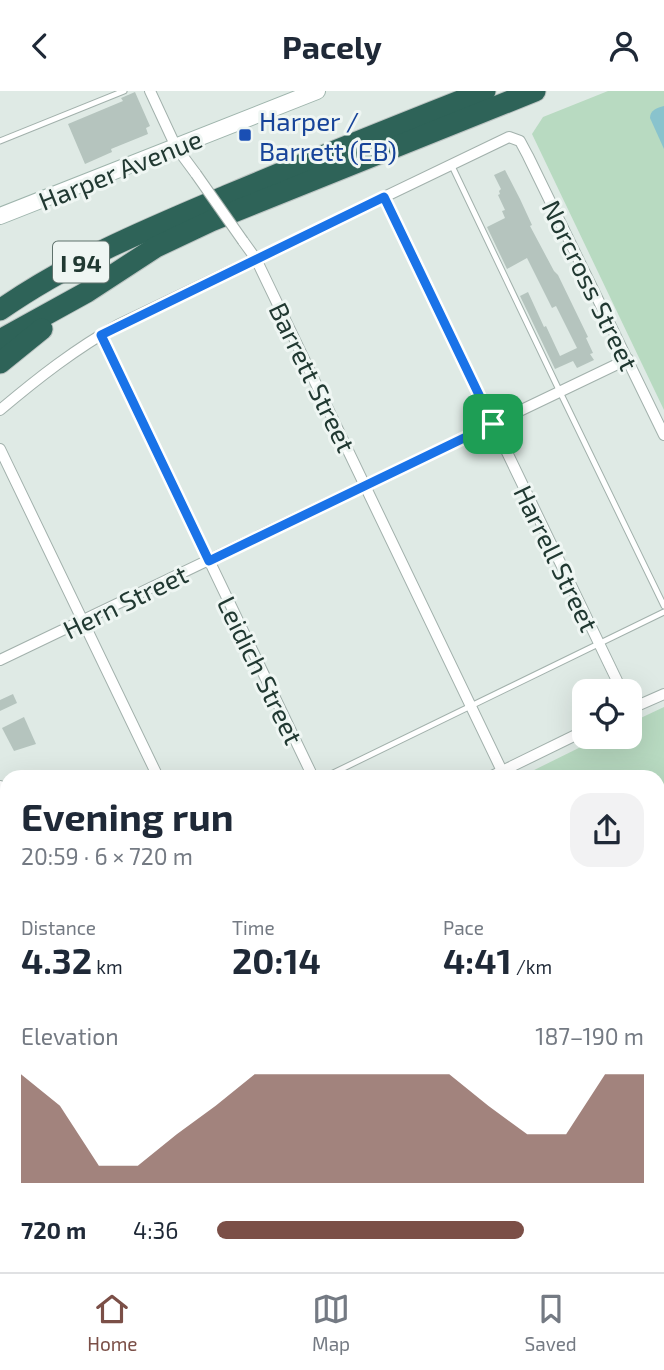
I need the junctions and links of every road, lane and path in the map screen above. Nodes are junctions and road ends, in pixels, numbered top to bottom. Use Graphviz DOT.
graph roads {
  1 [pos="124,91"];
  2 [pos="150,91"];
  3 [pos="317,91"];
  4 [pos="485,91"];
  5 [pos="535,91"];
  6 [pos="0,141"];
  7 [pos="176,147"];
  8 [pos="451,164"];
  9 [pos="384,197"];
  10 [pos="0,216"];
  11 [pos="256,259"];
  12 [pos="87,292"];
  13 [pos="4,306"];
  14 [pos="101,335"];
  15 [pos="0,340"];
  16 [pos="628,359"];
  17 [pos="0,363"];
  18 [pos="560,392"];
  19 [pos="0,410"];
  20 [pos="493,424"];
  21 [pos="664,435"];
  22 [pos="0,449"];
  23 [pos="365,486"];
  24 [pos="209,561"];
  25 [pos="664,605"];
  26 [pos="664,612"];
  27 [pos="83,621"];
  28 [pos="599,644"];
  29 [pos="0,660"];
  30 [pos="616,679"];
  31 [pos="664,694"];
  32 [pos="642,704"];
  33 [pos="471,705"];
  34 [pos="572,737"];
  35 [pos="155,770"];
  36 [pos="310,770"];
  37 [pos="339,770"];
  38 [pos="502,770"];
  39 [pos="504,770"];
  1 -- 6 [label="lane"];
  2 -- 7 [label="street, Barrett Street"];
  3 -- 7 [label="main road, Harper Avenue"];
  4 -- 13 [label="highway, I 94"];
  5 -- 12 [label="highway, I 94"];
  7 -- 10 [label="main road, Harper Avenue"];
  7 -- 11 [label="street, Barrett Street, bridge"];
  8 -- 9 [label="street"];
  8 -- 16 [label="street, Norcross Street"];
  8 -- 18 [label="lane"];
  9 -- 11 [label="street"];
  9 -- 20 [label="street, Harrell Street"];
  11 -- 14 [label="street"];
  11 -- 23 [label="street, Barrett Street"];
  12 -- 15 [label="highway, I 94"];
  12 -- 17 [label="highway"];
  14 -- 19 [label="street"];
  14 -- 24 [label="street, Leidich Street"];
  16 -- 18 [label="street, Hern Street"];
  16 -- 21 [label="street, Norcross Street"];
  18 -- 20 [label="street, Hern Street"];
  18 -- 25 [label="lane"];
  20 -- 23 [label="street, Hern Street"];
  20 -- 28 [label="street, Harrell Street"];
  22 -- 27 [label="street"];
  23 -- 24 [label="street, Hern Street"];
  23 -- 33 [label="street, Barrett Street"];
  24 -- 27 [label="street, Hern Street"];
  24 -- 36 [label="street, Leidich Street"];
  26 -- 28 [label="lane"];
  27 -- 29 [label="street, Hern Street"];
  27 -- 35 [label="street"];
  28 -- 30 [label="street, Harrell Street"];
  28 -- 33 [label="lane"];
  31 -- 32 [label="street"];
  33 -- 37 [label="lane"];
  33 -- 38 [label="street, Barrett Street"];
  34 -- 39 [label="street"];
}
